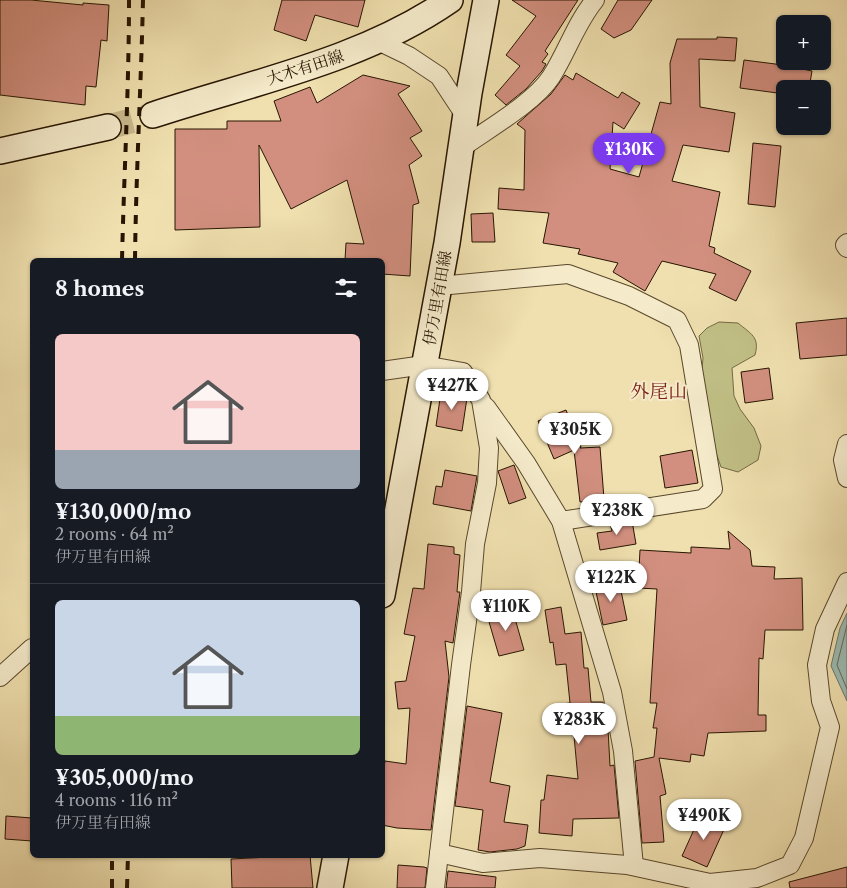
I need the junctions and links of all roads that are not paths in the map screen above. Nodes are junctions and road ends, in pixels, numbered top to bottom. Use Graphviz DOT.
graph roads {
  1 [pos="450,0"];
  2 [pos="486,0"];
  3 [pos="595,0"];
  4 [pos="378,41"];
  5 [pos="153,116"];
  6 [pos="466,117"];
  7 [pos="108,127"];
  8 [pos="460,149"];
  9 [pos="0,151"];
  10 [pos="847,243"];
  11 [pos="847,248"];
  12 [pos="439,286"];
  13 [pos="424,365"];
  14 [pos="385,371"];
  15 [pos="481,400"];
  16 [pos="847,444"];
  17 [pos="847,478"];
  18 [pos="561,521"];
  19 [pos="385,580"];
  20 [pos="847,582"];
  21 [pos="30,650"];
  22 [pos="0,677"];
  23 [pos="439,853"];
  24 [pos="335,858"];
  25 [pos="634,866"];
  26 [pos="330,888"];
  27 [pos="435,888"];
  1 -- 4 [label="main road, 大木有田線"];
  2 -- 6 [label="main road, 伊万里有田線"];
  3 -- 8 [label="street"];
  4 -- 5 [label="main road, 大木有田線"];
  4 -- 6 [label="street"];
  6 -- 8 [label="main road, 伊万里有田線"];
  7 -- 9 [label="main road"];
  8 -- 12 [label="main road, 伊万里有田線"];
  10 -- 11 [label="street"];
  12 -- 13 [label="main road, 伊万里有田線"];
  12 -- 18 [label="street"];
  13 -- 14 [label="street"];
  13 -- 15 [label="street"];
  13 -- 19 [label="main road, 伊万里有田線"];
  15 -- 18 [label="street"];
  15 -- 23 [label="street"];
  16 -- 17 [label="street"];
  18 -- 25 [label="street"];
  20 -- 25 [label="street"];
  21 -- 22 [label="street"];
  23 -- 25 [label="street"];
  23 -- 27 [label="street"];
  24 -- 26 [label="main road"];
}
